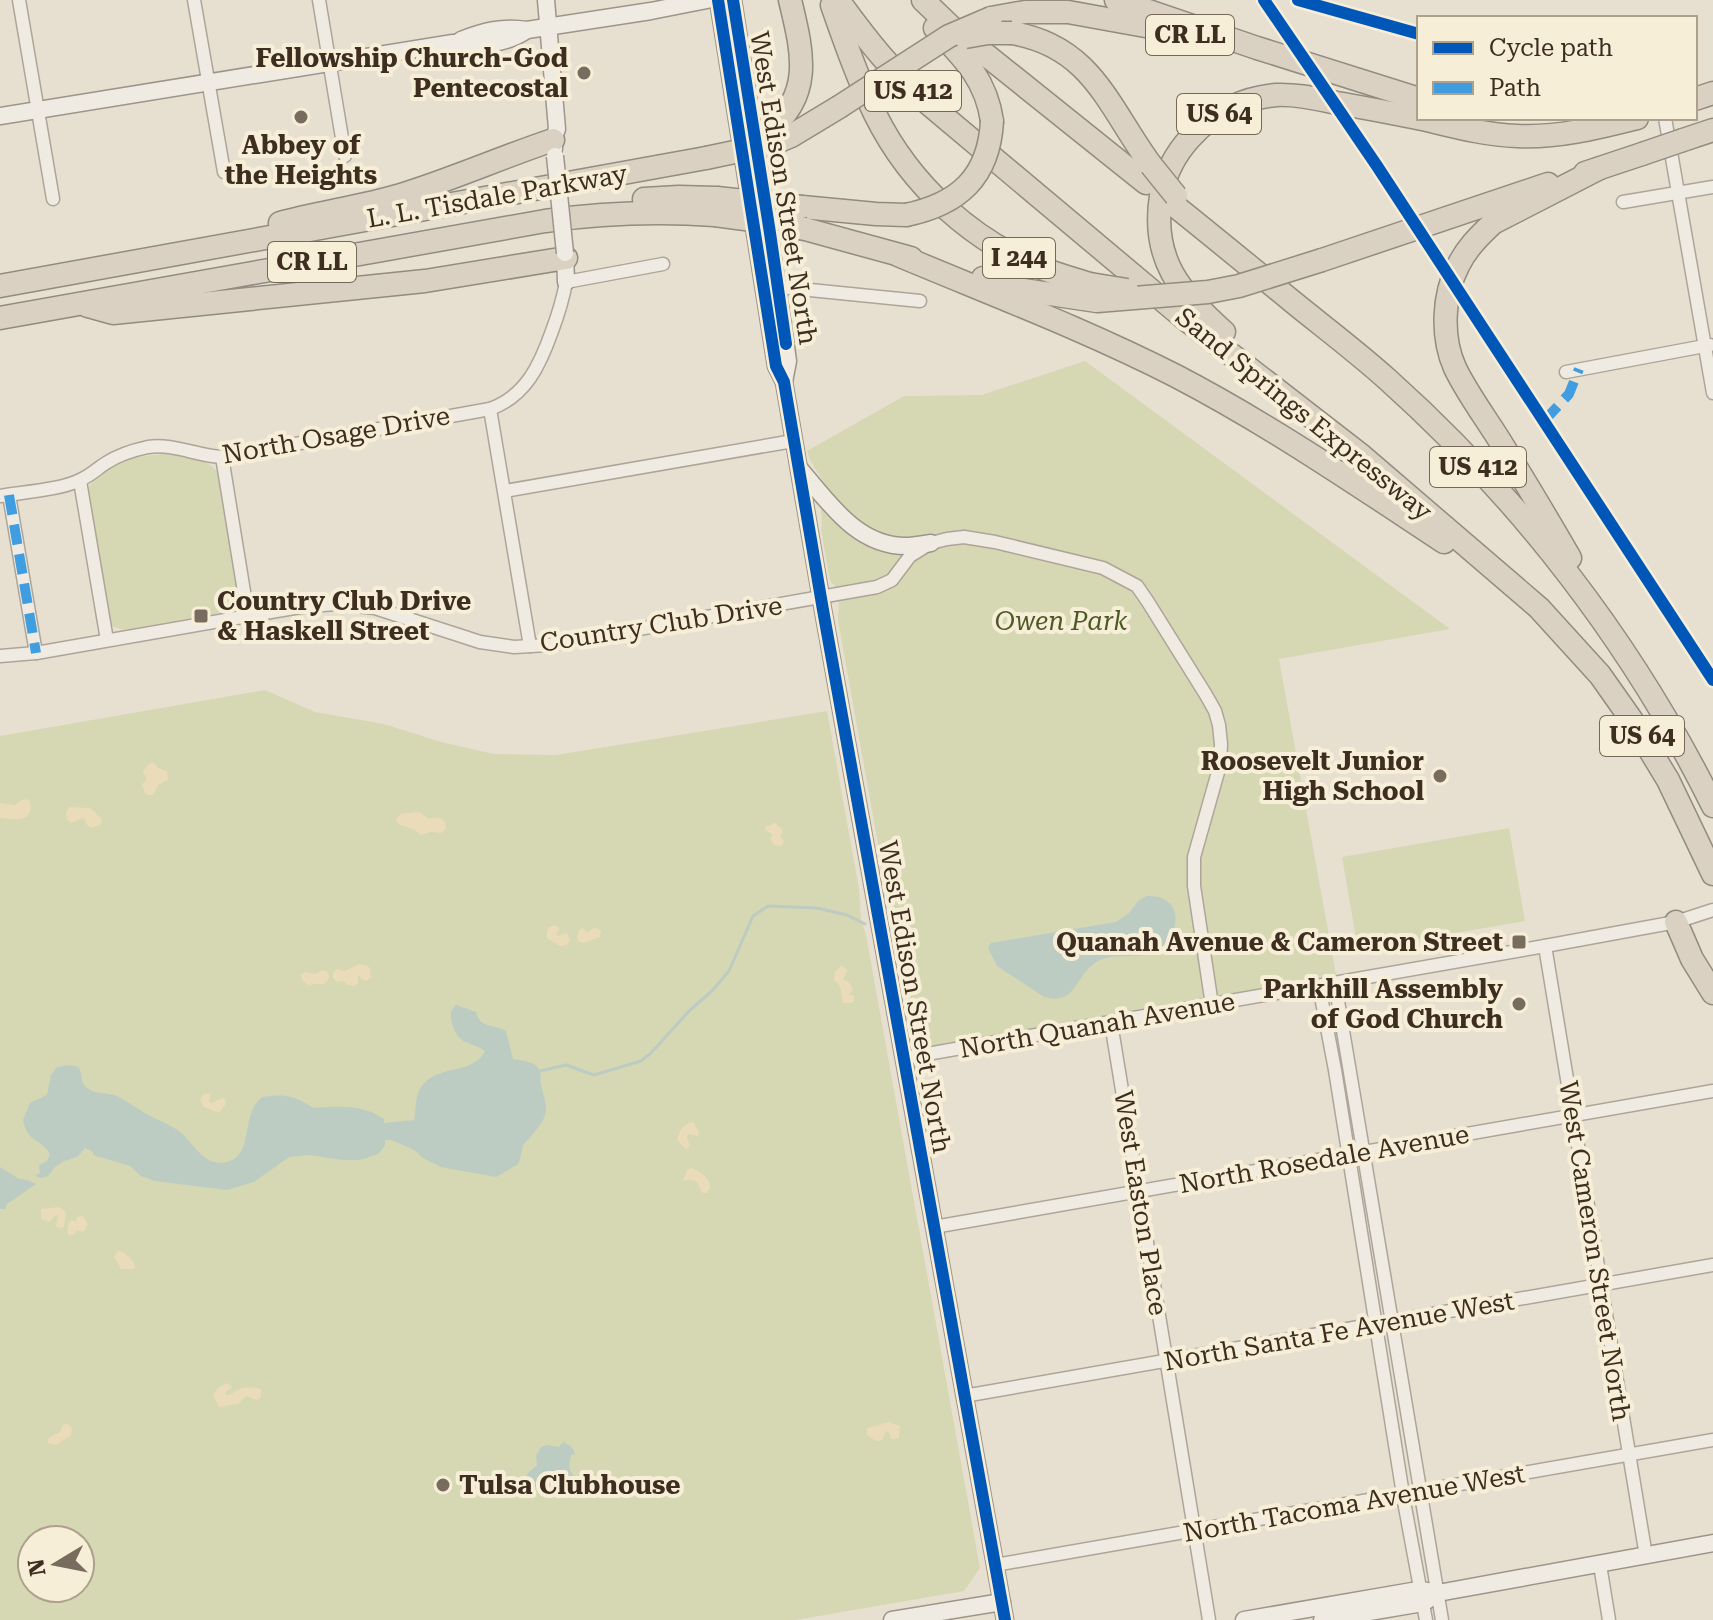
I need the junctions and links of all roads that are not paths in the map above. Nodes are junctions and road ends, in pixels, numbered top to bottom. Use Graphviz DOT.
graph roads {
  1 [pos="19,0"];
  2 [pos="194,0"];
  3 [pos="319,0"];
  4 [pos="535,0"];
  5 [pos="546,0"];
  6 [pos="707,0"];
  7 [pos="718,0"];
  8 [pos="733,0"];
  9 [pos="830,0"];
  10 [pos="838,0"];
  11 [pos="909,0"];
  12 [pos="923,0"];
  13 [pos="1116,0"];
  14 [pos="791,1"];
  15 [pos="537,29"];
  16 [pos="1257,48"];
  17 [pos="923,53"];
  18 [pos="329,62"];
  19 [pos="208,82"];
  20 [pos="1417,98"];
  21 [pos="38,110"];
  22 [pos="0,116"];
  23 [pos="1417,118"];
  24 [pos="1424,120"];
  25 [pos="1498,120"];
  26 [pos="1629,120"];
  27 [pos="1665,120"];
  28 [pos="1713,130"];
  29 [pos="554,148"];
  30 [pos="345,156"];
  31 [pos="706,158"];
  32 [pos="1598,169"];
  33 [pos="224,172"];
  34 [pos="1149,174"];
  35 [pos="1713,187"];
  36 [pos="1678,193"];
  37 [pos="53,199"];
  38 [pos="1623,202"];
  39 [pos="804,218"];
  40 [pos="565,255"];
  41 [pos="898,255"];
  42 [pos="136,261"];
  43 [pos="663,264"];
  44 [pos="566,282"];
  45 [pos="0,286"];
  46 [pos="770,286"];
  47 [pos="1094,292"];
  48 [pos="920,301"];
  49 [pos="79,303"];
  50 [pos="0,318"];
  51 [pos="1709,346"];
  52 [pos="1566,372"];
  53 [pos="1713,393"];
  54 [pos="490,409"];
  55 [pos="793,441"];
  56 [pos="1362,456"];
  57 [pos="222,457"];
  58 [pos="797,466"];
  59 [pos="80,481"];
  60 [pos="505,491"];
  61 [pos="4,495"];
  62 [pos="931,543"];
  63 [pos="1522,593"];
  64 [pos="821,598"];
  65 [pos="248,616"];
  66 [pos="107,640"];
  67 [pos="530,646"];
  68 [pos="36,653"];
  69 [pos="0,656"];
  70 [pos="1629,659"];
  71 [pos="1713,806"];
  72 [pos="1710,867"];
  73 [pos="1713,910"];
  74 [pos="1676,922"];
  75 [pos="1545,946"];
  76 [pos="1335,983"];
  77 [pos="1319,986"];
  78 [pos="1713,993"];
  79 [pos="1212,1005"];
  80 [pos="1111,1023"];
  81 [pos="904,1058"];
  82 [pos="1713,1091"];
  83 [pos="1573,1116"];
  84 [pos="1364,1152"];
  85 [pos="1348,1155"];
  86 [pos="1139,1192"];
  87 [pos="934,1227"];
  88 [pos="1713,1265"];
  89 [pos="1600,1285"];
  90 [pos="1392,1322"];
  91 [pos="1377,1324"];
  92 [pos="1167,1361"];
  93 [pos="964,1396"];
  94 [pos="1713,1440"];
  95 [pos="1630,1455"];
  96 [pos="1420,1491"];
  97 [pos="1403,1494"];
  98 [pos="1195,1531"];
  99 [pos="1713,1543"];
  100 [pos="1646,1556"];
  101 [pos="995,1565"];
  102 [pos="1600,1565"];
  103 [pos="1427,1601"];
  104 [pos="1002,1602"];
  105 [pos="1255,1619"];
  106 [pos="892,1620"];
  107 [pos="1005,1620"];
  108 [pos="1209,1620"];
  109 [pos="1322,1620"];
  110 [pos="1442,1620"];
  111 [pos="1609,1620"];
  1 -- 21 [label="street"];
  2 -- 19 [label="street"];
  3 -- 18 [label="street"];
  4 -- 15 [label="main road"];
  5 -- 15 [label="main road"];
  6 -- 15 [label="main road"];
  7 -- 46 [label="main road, West Edison Street North"];
  8 -- 46 [label="main road, West Edison Street North"];
  9 -- 47 [label="highway, I 244"];
  10 -- 56 [label="highway, Sand Springs Expressway / US 412"];
  11 -- 39 [label="highway, bridge"];
  12 -- 34 [label="highway, US 412"];
  13 -- 16 [label="highway"];
  14 -- 31 [label="highway, bridge"];
  15 -- 18 [label="main road"];
  15 -- 29 [label="main road"];
  16 -- 17 [label="highway, CR LL, bridge"];
  16 -- 20 [label="highway"];
  17 -- 31 [label="highway, L. L. Tisdale Parkway / CR LL, bridge"];
  17 -- 34 [label="highway, bridge"];
  18 -- 19 [label="main road"];
  18 -- 30 [label="street"];
  19 -- 21 [label="main road"];
  19 -- 33 [label="street"];
  21 -- 22 [label="main road"];
  21 -- 37 [label="street"];
  23 -- 56 [label="highway, US 64"];
  24 -- 26 [label="highway, US 64"];
  25 -- 26 [label="highway"];
  27 -- 36 [label="street"];
  28 -- 32 [label="highway, bridge"];
  29 -- 40 [label="main road, bridge"];
  29 -- 42 [label="highway"];
  31 -- 42 [label="highway, L. L. Tisdale Parkway / CR LL"];
  32 -- 47 [label="highway, bridge"];
  32 -- 70 [label="highway, US 64"];
  34 -- 70 [label="highway, US 412"];
  35 -- 36 [label="street"];
  36 -- 38 [label="street"];
  36 -- 51 [label="street"];
  39 -- 41 [label="highway"];
  39 -- 49 [label="highway, L. L. Tisdale Parkway / CR LL, bridge"];
  40 -- 44 [label="main road"];
  40 -- 49 [label="highway"];
  41 -- 47 [label="highway"];
  41 -- 63 [label="highway"];
  42 -- 45 [label="highway, L. L. Tisdale Parkway / CR LL"];
  43 -- 44 [label="street"];
  44 -- 54 [label="street"];
  46 -- 48 [label="street"];
  46 -- 55 [label="main road, West Edison Street North"];
  49 -- 50 [label="highway, L. L. Tisdale Parkway / CR LL"];
  51 -- 52 [label="street"];
  51 -- 53 [label="street"];
  54 -- 57 [label="street, North Osage Drive"];
  54 -- 60 [label="street"];
  55 -- 58 [label="main road, West Edison Street North"];
  55 -- 60 [label="street"];
  56 -- 63 [label="highway, Sand Springs Expressway / US 64"];
  57 -- 59 [label="street, North Osage Drive"];
  57 -- 65 [label="street"];
  58 -- 62 [label="main road"];
  58 -- 64 [label="main road, West Edison Street North"];
  59 -- 61 [label="street, North Osage Drive"];
  59 -- 66 [label="street"];
  60 -- 67 [label="street"];
  61 -- 68 [label="street"];
  62 -- 64 [label="street, Country Club Drive"];
  62 -- 79 [label="street"];
  63 -- 72 [label="highway, Sand Springs Expressway / US 64"];
  64 -- 67 [label="street, Country Club Drive"];
  64 -- 81 [label="main road, West Edison Street North"];
  65 -- 66 [label="street, Country Club Drive"];
  65 -- 67 [label="street, Country Club Drive"];
  66 -- 68 [label="street, Country Club Drive"];
  68 -- 69 [label="street, Country Club Drive"];
  70 -- 71 [label="highway, US 64"];
  73 -- 74 [label="street, North Quanah Avenue"];
  74 -- 75 [label="street, North Quanah Avenue"];
  74 -- 78 [label="highway"];
  75 -- 76 [label="street, North Quanah Avenue"];
  75 -- 83 [label="street, West Cameron Street North"];
  76 -- 77 [label="street, North Quanah Avenue"];
  76 -- 84 [label="street"];
  77 -- 79 [label="street, North Quanah Avenue"];
  77 -- 85 [label="street"];
  79 -- 80 [label="street, North Quanah Avenue"];
  80 -- 81 [label="street, North Quanah Avenue"];
  80 -- 86 [label="street, West Easton Place"];
  81 -- 87 [label="main road, West Edison Street North"];
  82 -- 83 [label="street, North Rosedale Avenue"];
  83 -- 84 [label="street, North Rosedale Avenue"];
  83 -- 89 [label="street, West Cameron Street North"];
  84 -- 85 [label="street, North Rosedale Avenue"];
  84 -- 90 [label="street"];
  85 -- 86 [label="street, North Rosedale Avenue"];
  85 -- 91 [label="street"];
  86 -- 87 [label="street, North Rosedale Avenue"];
  86 -- 92 [label="street, West Easton Place"];
  87 -- 93 [label="main road, West Edison Street North"];
  88 -- 89 [label="street, North Santa Fe Avenue West"];
  89 -- 90 [label="street, North Santa Fe Avenue West"];
  89 -- 95 [label="street, West Cameron Street North"];
  90 -- 91 [label="street, North Santa Fe Avenue West"];
  90 -- 96 [label="street"];
  91 -- 92 [label="street, North Santa Fe Avenue West"];
  91 -- 97 [label="street"];
  92 -- 93 [label="street, North Santa Fe Avenue West"];
  92 -- 98 [label="street, West Easton Place"];
  93 -- 101 [label="main road, West Edison Street North"];
  94 -- 95 [label="street, North Tacoma Avenue West"];
  95 -- 96 [label="street, North Tacoma Avenue West"];
  95 -- 100 [label="street, West Cameron Street North"];
  96 -- 97 [label="street, North Tacoma Avenue West"];
  96 -- 103 [label="street"];
  97 -- 98 [label="street, North Tacoma Avenue West"];
  97 -- 103 [label="street"];
  98 -- 101 [label="street, North Tacoma Avenue West"];
  98 -- 108 [label="street, West Easton Place"];
  99 -- 100 [label="main road"];
  100 -- 102 [label="main road"];
  101 -- 104 [label="main road, West Edison Street North"];
  102 -- 103 [label="main road"];
  102 -- 111 [label="street"];
  103 -- 105 [label="main road"];
  103 -- 109 [label="main road"];
  103 -- 110 [label="street"];
  104 -- 106 [label="main road"];
  104 -- 107 [label="main road, West Edison Street North"];
}
